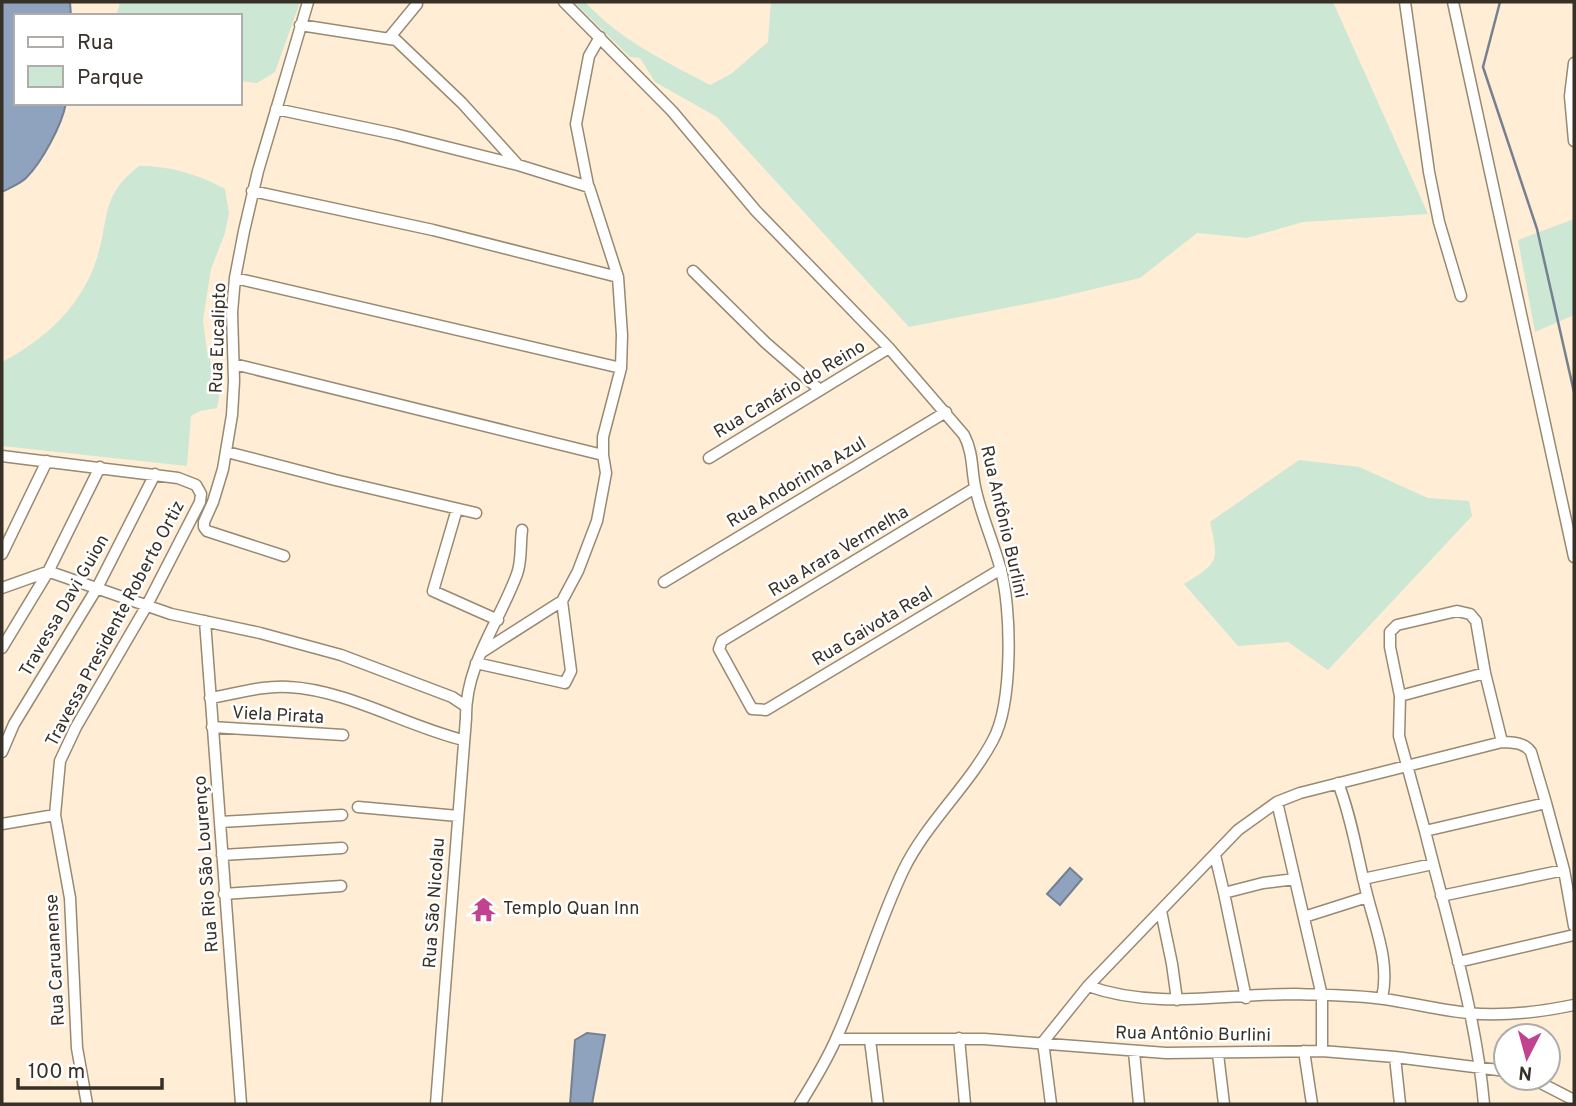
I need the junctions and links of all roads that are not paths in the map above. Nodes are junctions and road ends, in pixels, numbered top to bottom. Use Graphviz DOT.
graph roads {
  1 [pos="308,2"];
  2 [pos="564,2"];
  3 [pos="1405,2"];
  4 [pos="1453,2"];
  5 [pos="417,4"];
  6 [pos="300,25"];
  7 [pos="600,37"];
  8 [pos="389,38"];
  9 [pos="1574,63"];
  10 [pos="1572,96"];
  11 [pos="276,110"];
  12 [pos="1574,141"];
  13 [pos="518,165"];
  14 [pos="588,185"];
  15 [pos="253,191"];
  16 [pos="693,271"];
  17 [pos="618,277"];
  18 [pos="235,278"];
  19 [pos="1461,296"];
  20 [pos="889,348"];
  21 [pos="234,364"];
  22 [pos="621,368"];
  23 [pos="820,390"];
  24 [pos="946,412"];
  25 [pos="227,452"];
  26 [pos="603,455"];
  27 [pos="2,456"];
  28 [pos="709,458"];
  29 [pos="47,461"];
  30 [pos="100,467"];
  31 [pos="155,474"];
  32 [pos="975,488"];
  33 [pos="217,490"];
  34 [pos="201,493"];
  35 [pos="457,509"];
  36 [pos="476,513"];
  37 [pos="522,530"];
  38 [pos="2,554"];
  39 [pos="284,556"];
  40 [pos="1574,557"];
  41 [pos="1001,569"];
  42 [pos="48,572"];
  43 [pos="664,582"];
  44 [pos="2,588"];
  45 [pos="97,588"];
  46 [pos="562,601"];
  47 [pos="146,607"];
  48 [pos="498,620"];
  49 [pos="205,621"];
  50 [pos="2,648"];
  51 [pos="482,652"];
  52 [pos="475,663"];
  53 [pos="1485,673"];
  54 [pos="1400,696"];
  55 [pos="210,698"];
  56 [pos="464,705"];
  57 [pos="761,712"];
  58 [pos="212,727"];
  59 [pos="343,735"];
  60 [pos="463,740"];
  61 [pos="1502,743"];
  62 [pos="2,752"];
  63 [pos="1409,765"];
  64 [pos="1338,783"];
  65 [pos="1277,802"];
  66 [pos="1546,803"];
  67 [pos="358,807"];
  68 [pos="55,815"];
  69 [pos="342,815"];
  70 [pos="458,816"];
  71 [pos="2,821"];
  72 [pos="220,822"];
  73 [pos="1425,831"];
  74 [pos="342,848"];
  75 [pos="222,855"];
  76 [pos="1215,855"];
  77 [pos="1433,864"];
  78 [pos="1564,870"];
  79 [pos="1295,879"];
  80 [pos="1363,879"];
  81 [pos="341,886"];
  82 [pos="1224,893"];
  83 [pos="225,894"];
  84 [pos="1441,896"];
  85 [pos="1367,897"];
  86 [pos="1161,911"];
  87 [pos="1304,917"];
  88 [pos="1574,926"];
  89 [pos="1574,935"];
  90 [pos="1458,962"];
  91 [pos="1088,986"];
  92 [pos="1322,996"];
  93 [pos="1246,998"];
  94 [pos="1382,998"];
  95 [pos="1177,1000"];
  96 [pos="1574,1005"];
  97 [pos="1469,1014"];
  98 [pos="959,1038"];
  99 [pos="836,1039"];
  100 [pos="870,1040"];
  101 [pos="1043,1042"];
  102 [pos="1304,1051"];
  103 [pos="1322,1051"];
  104 [pos="1134,1052"];
  105 [pos="1218,1054"];
  106 [pos="1395,1057"];
  107 [pos="1481,1069"];
  108 [pos="1492,1070"];
  109 [pos="87,1104"];
  110 [pos="241,1104"];
  111 [pos="436,1104"];
  112 [pos="800,1104"];
  113 [pos="878,1104"];
  114 [pos="965,1104"];
  115 [pos="1051,1104"];
  116 [pos="1139,1104"];
  117 [pos="1224,1104"];
  118 [pos="1312,1104"];
  119 [pos="1400,1104"];
  120 [pos="1484,1104"];
  1 -- 6 [label="street"];
  2 -- 7 [label="street, Rua Antônio Burlini"];
  3 -- 19 [label="street"];
  4 -- 40 [label="street"];
  5 -- 8 [label="street"];
  6 -- 8 [label="street"];
  6 -- 11 [label="street, Rua Eucalipto"];
  7 -- 14 [label="street"];
  7 -- 20 [label="street, Rua Antônio Burlini"];
  8 -- 13 [label="street"];
  9 -- 10 [label="street"];
  10 -- 12 [label="street"];
  11 -- 13 [label="street"];
  11 -- 15 [label="street, Rua Eucalipto"];
  13 -- 14 [label="street"];
  14 -- 17 [label="street"];
  15 -- 17 [label="street"];
  15 -- 18 [label="street, Rua Eucalipto"];
  16 -- 23 [label="street"];
  17 -- 22 [label="street"];
  18 -- 21 [label="street, Rua Eucalipto"];
  18 -- 22 [label="street"];
  20 -- 23 [label="street, Rua Canário do Reino"];
  20 -- 24 [label="street, Rua Antônio Burlini"];
  21 -- 25 [label="street, Rua Eucalipto"];
  21 -- 26 [label="street"];
  22 -- 26 [label="street"];
  23 -- 28 [label="street, Rua Canário do Reino"];
  24 -- 32 [label="street, Rua Antônio Burlini"];
  24 -- 43 [label="street, Rua Andorinha Azul"];
  25 -- 33 [label="street, Rua Eucalipto"];
  25 -- 35 [label="street"];
  26 -- 46 [label="street"];
  27 -- 29 [label="street"];
  29 -- 30 [label="street"];
  29 -- 38 [label="street"];
  30 -- 31 [label="street"];
  30 -- 42 [label="street"];
  31 -- 34 [label="street"];
  31 -- 45 [label="street, Travessa Davi Guion"];
  32 -- 41 [label="street, Rua Antônio Burlini"];
  32 -- 57 [label="street, Rua Arara Vermelha"];
  33 -- 34 [label="street"];
  33 -- 39 [label="street, Rua Eucalipto"];
  34 -- 47 [label="street, Travessa Presidente Roberto Ortiz"];
  35 -- 36 [label="street"];
  35 -- 48 [label="street"];
  37 -- 48 [label="street"];
  41 -- 57 [label="street, Rua Gaivota Real"];
  41 -- 99 [label="street, Rua Antônio Burlini"];
  42 -- 44 [label="street"];
  42 -- 45 [label="street"];
  42 -- 50 [label="street"];
  45 -- 47 [label="street"];
  45 -- 62 [label="street, Travessa Davi Guion"];
  46 -- 51 [label="street"];
  46 -- 52 [label="street"];
  47 -- 49 [label="street"];
  47 -- 68 [label="street, Travessa Presidente Roberto Ortiz"];
  48 -- 51 [label="street"];
  49 -- 55 [label="street, Rua Rio São Lourenço"];
  49 -- 56 [label="street"];
  51 -- 52 [label="street, Rua São Nicolau"];
  52 -- 56 [label="street, Rua São Nicolau"];
  53 -- 54 [label="street"];
  53 -- 54 [label="street"];
  53 -- 61 [label="street"];
  54 -- 63 [label="street"];
  55 -- 58 [label="street, Rua Rio São Lourenço"];
  55 -- 60 [label="street"];
  56 -- 60 [label="street, Rua São Nicolau"];
  58 -- 59 [label="street, Viela Pirata"];
  58 -- 72 [label="street, Rua Rio São Lourenço"];
  60 -- 70 [label="street, Rua São Nicolau"];
  61 -- 63 [label="street"];
  61 -- 66 [label="street"];
  63 -- 64 [label="street"];
  63 -- 73 [label="street"];
  64 -- 65 [label="street"];
  64 -- 80 [label="street"];
  65 -- 76 [label="street"];
  65 -- 79 [label="street"];
  66 -- 73 [label="street"];
  66 -- 78 [label="street"];
  67 -- 70 [label="street"];
  68 -- 71 [label="street"];
  68 -- 109 [label="street, Rua Caruanense"];
  69 -- 72 [label="street"];
  70 -- 111 [label="street, Rua São Nicolau"];
  72 -- 75 [label="street, Rua Rio São Lourenço"];
  73 -- 77 [label="street"];
  74 -- 75 [label="street"];
  75 -- 83 [label="street, Rua Rio São Lourenço"];
  76 -- 82 [label="street"];
  76 -- 86 [label="street"];
  77 -- 80 [label="street"];
  77 -- 84 [label="street"];
  78 -- 84 [label="street"];
  78 -- 88 [label="street"];
  79 -- 82 [label="street"];
  79 -- 87 [label="street"];
  80 -- 85 [label="street"];
  81 -- 83 [label="street"];
  82 -- 93 [label="street"];
  83 -- 110 [label="street, Rua Rio São Lourenço"];
  84 -- 90 [label="street"];
  85 -- 87 [label="street"];
  85 -- 94 [label="street"];
  86 -- 91 [label="street"];
  86 -- 95 [label="street"];
  87 -- 92 [label="street"];
  89 -- 90 [label="street"];
  90 -- 97 [label="street"];
  91 -- 95 [label="street"];
  91 -- 101 [label="street"];
  92 -- 93 [label="street"];
  92 -- 94 [label="street"];
  92 -- 103 [label="street"];
  93 -- 95 [label="street"];
  94 -- 97 [label="street"];
  96 -- 97 [label="street"];
  97 -- 107 [label="street"];
  98 -- 100 [label="street, Rua Antônio Burlini"];
  98 -- 101 [label="street, Rua Antônio Burlini"];
  98 -- 114 [label="street"];
  99 -- 100 [label="street, Rua Antônio Burlini"];
  99 -- 112 [label="street, Rua Antônio Burlini"];
  100 -- 113 [label="street"];
  101 -- 104 [label="street, Rua Antônio Burlini"];
  101 -- 115 [label="street"];
  102 -- 103 [label="street, Rua Antônio Burlini"];
  102 -- 105 [label="street, Rua Antônio Burlini"];
  102 -- 118 [label="street"];
  103 -- 106 [label="street, Rua Antônio Burlini"];
  104 -- 105 [label="street, Rua Antônio Burlini"];
  104 -- 116 [label="street"];
  105 -- 117 [label="street"];
  106 -- 107 [label="street, Rua Antônio Burlini"];
  106 -- 119 [label="street"];
  107 -- 108 [label="street, Rua Antônio Burlini"];
  107 -- 120 [label="street"];
}
